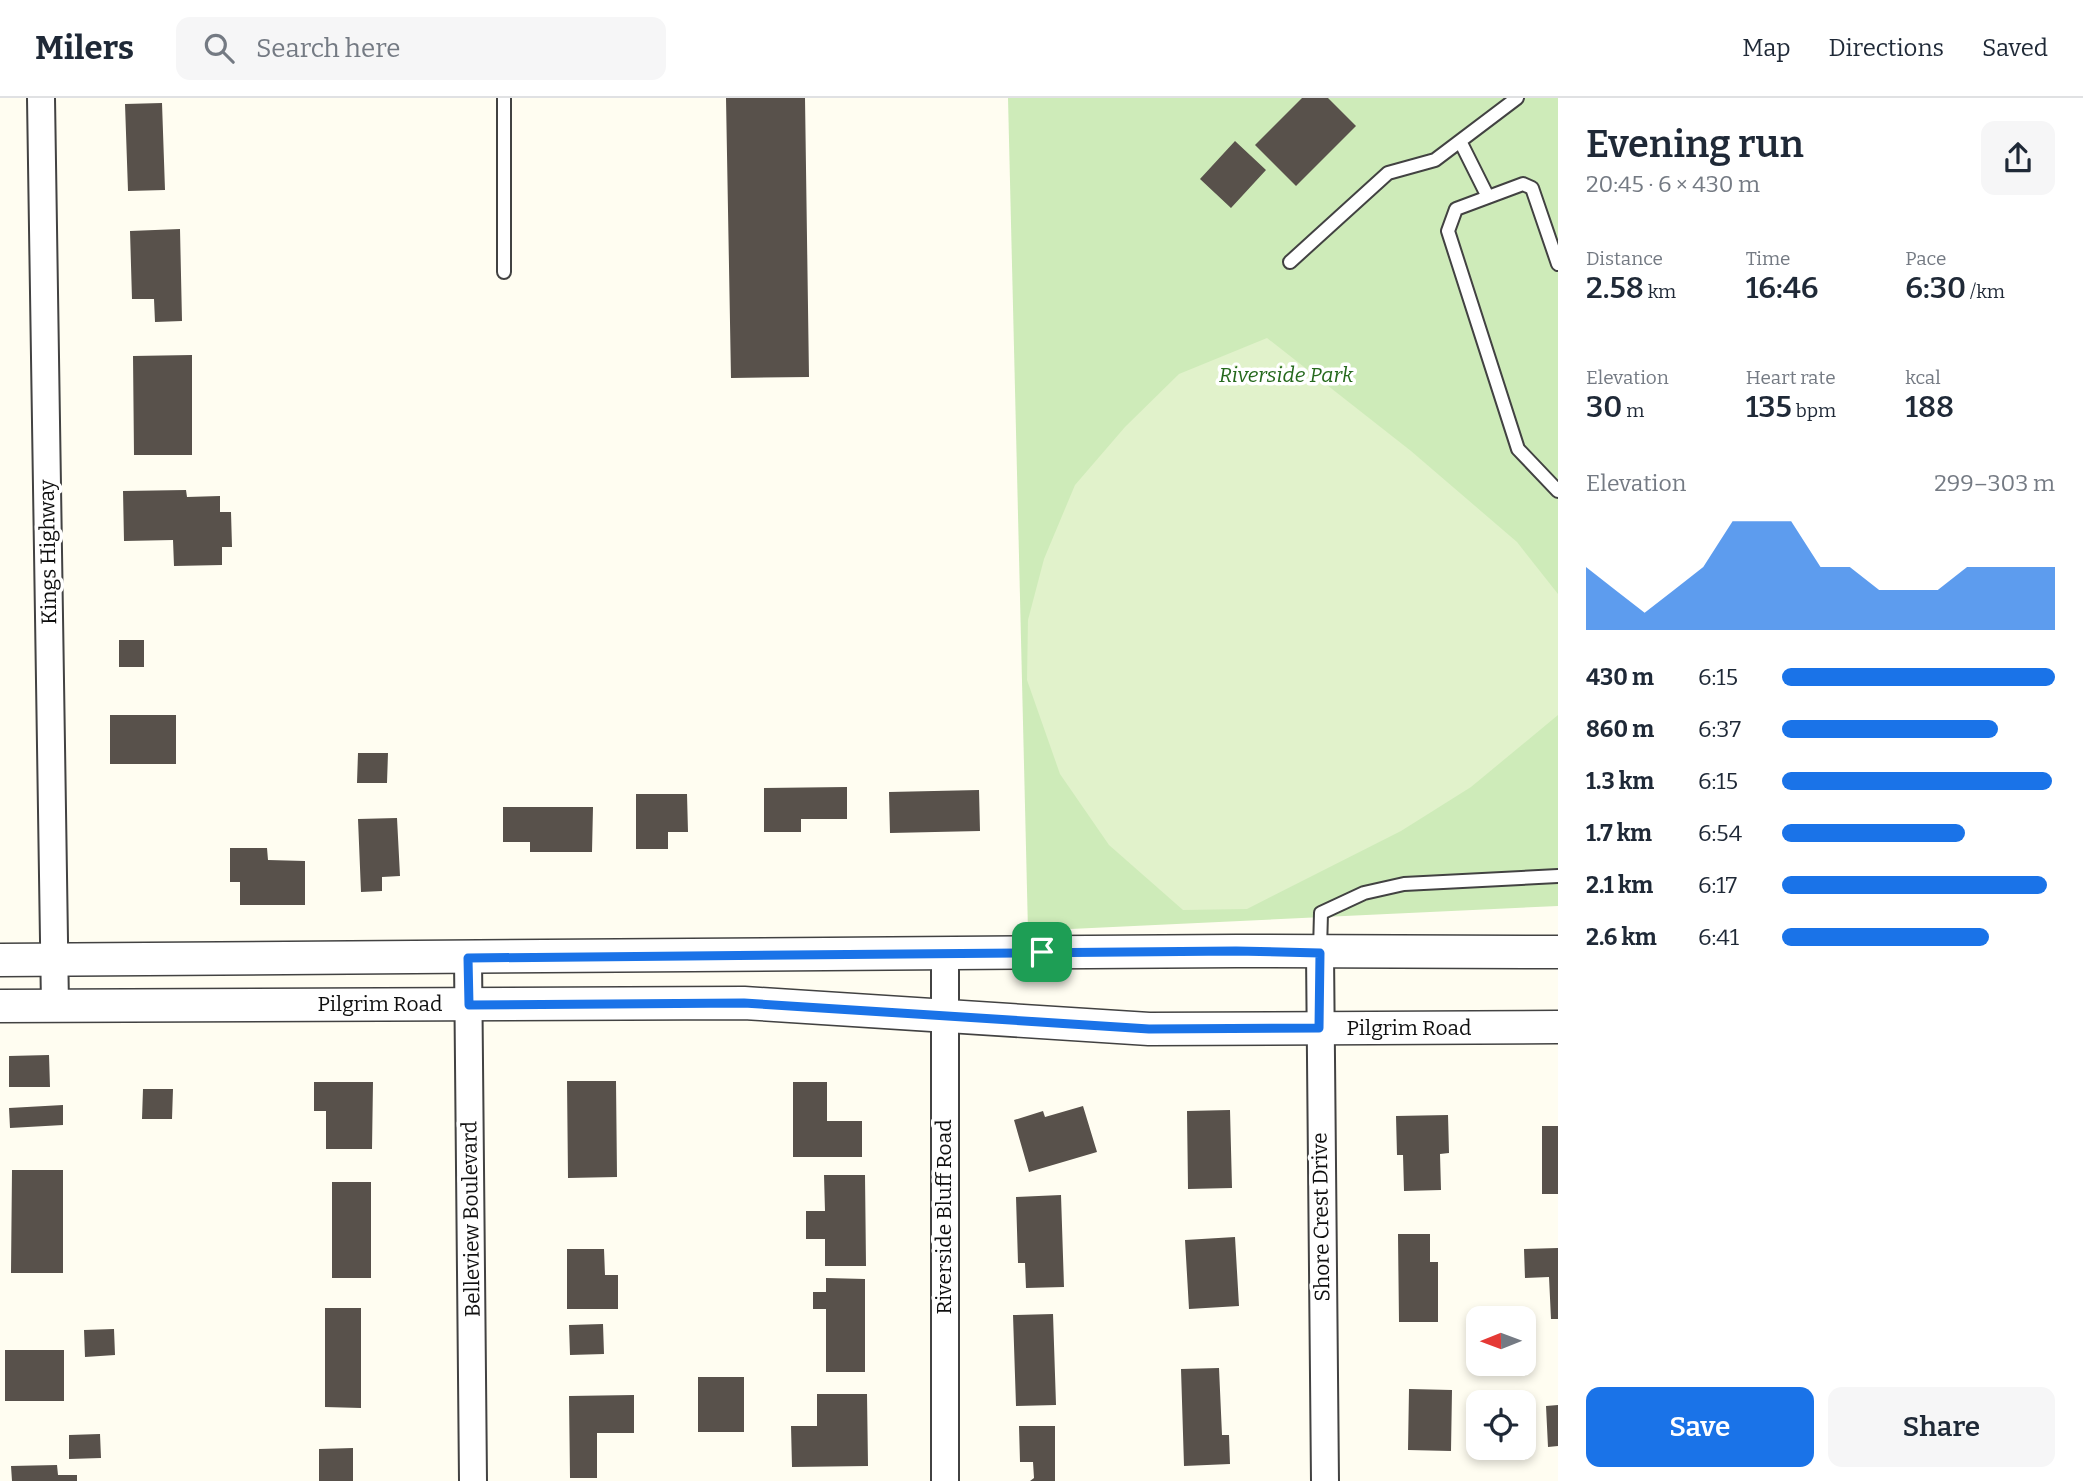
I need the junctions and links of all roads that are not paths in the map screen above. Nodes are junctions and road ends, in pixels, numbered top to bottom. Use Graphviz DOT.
graph roads {
  1 [pos="41,98"];
  2 [pos="504,98"];
  3 [pos="1517,98"];
  4 [pos="1460,141"];
  5 [pos="1488,197"];
  6 [pos="1290,262"];
  7 [pos="1558,264"];
  8 [pos="504,272"];
  9 [pos="1558,491"];
  10 [pos="1558,876"];
  11 [pos="1558,952"];
  12 [pos="945,953"];
  13 [pos="1320,953"];
  14 [pos="468,958"];
  15 [pos="54,959"];
  16 [pos="0,960"];
  17 [pos="55,1005"];
  18 [pos="469,1005"];
  19 [pos="0,1006"];
  20 [pos="946,1016"];
  21 [pos="1558,1027"];
  22 [pos="1319,1028"];
  23 [pos="473,1481"];
  24 [pos="945,1481"];
  25 [pos="1325,1481"];
  1 -- 15 [label="street, Kings Highway"];
  2 -- 8 [label="lane"];
  3 -- 4 [label="lane"];
  4 -- 5 [label="lane"];
  4 -- 6 [label="lane"];
  5 -- 7 [label="lane"];
  5 -- 9 [label="lane"];
  10 -- 13 [label="lane"];
  11 -- 13 [label="street"];
  12 -- 13 [label="street"];
  12 -- 14 [label="street"];
  12 -- 20 [label="street, Riverside Bluff Road"];
  13 -- 22 [label="street, Shore Crest Drive"];
  14 -- 15 [label="street"];
  14 -- 18 [label="street, Belleview Boulevard"];
  15 -- 16 [label="street"];
  15 -- 17 [label="street, Kings Highway"];
  17 -- 18 [label="street, Pilgrim Road"];
  17 -- 19 [label="street, Pilgrim Road"];
  18 -- 20 [label="street, Pilgrim Road"];
  18 -- 23 [label="street, Belleview Boulevard"];
  20 -- 22 [label="street, Pilgrim Road"];
  20 -- 24 [label="street, Riverside Bluff Road"];
  21 -- 22 [label="street, Pilgrim Road"];
  22 -- 25 [label="street, Shore Crest Drive"];
}
